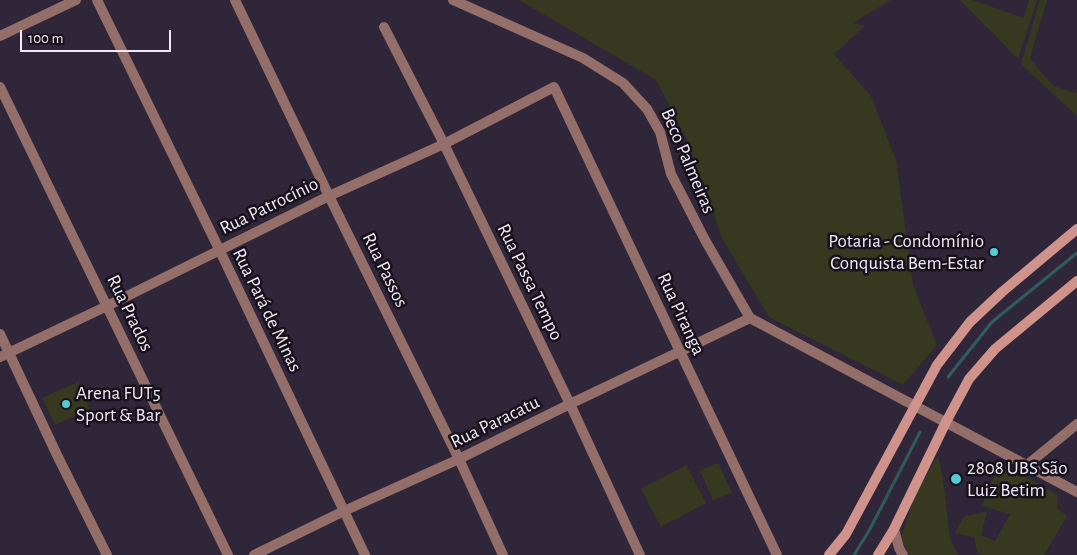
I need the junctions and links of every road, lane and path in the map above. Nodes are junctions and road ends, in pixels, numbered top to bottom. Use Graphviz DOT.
graph roads {
  1 [pos="76,0"];
  2 [pos="97,0"];
  3 [pos="235,0"];
  4 [pos="452,0"];
  5 [pos="384,28"];
  6 [pos="0,36"];
  7 [pos="0,87"];
  8 [pos="554,87"];
  9 [pos="444,144"];
  10 [pos="329,196"];
  11 [pos="1077,229"];
  12 [pos="220,251"];
  13 [pos="1077,281"];
  14 [pos="106,306"];
  15 [pos="750,318"];
  16 [pos="0,334"];
  17 [pos="680,352"];
  18 [pos="5,355"];
  19 [pos="570,404"];
  20 [pos="915,406"];
  21 [pos="946,422"];
  22 [pos="1077,424"];
  23 [pos="459,459"];
  24 [pos="1027,465"];
  25 [pos="1077,492"];
  26 [pos="344,511"];
  27 [pos="894,530"];
  28 [pos="107,555"];
  29 [pos="228,555"];
  30 [pos="254,555"];
  31 [pos="365,555"];
  32 [pos="503,555"];
  33 [pos="640,555"];
  34 [pos="777,555"];
  35 [pos="829,555"];
  36 [pos="878,555"];
  37 [pos="903,555"];
  1 -- 6 [label="street"];
  2 -- 12 [label="street, Rua Pará de Minas"];
  3 -- 10 [label="street, Rua Passos"];
  4 -- 15 [label="street, Beco Palmeiras"];
  5 -- 9 [label="street, Rua Passa Tempo"];
  7 -- 14 [label="street, Rua Prados"];
  8 -- 9 [label="street, Rua Patrocínio"];
  8 -- 17 [label="street, Rua Piranga"];
  9 -- 10 [label="street, Rua Patrocínio"];
  9 -- 19 [label="street, Rua Passa Tempo"];
  10 -- 12 [label="street, Rua Patrocínio"];
  10 -- 23 [label="street, Rua Passos"];
  11 -- 20 [label="main road"];
  12 -- 14 [label="street, Rua Patrocínio"];
  12 -- 26 [label="street, Rua Pará de Minas"];
  13 -- 21 [label="main road"];
  14 -- 18 [label="street, Rua Patrocínio"];
  14 -- 29 [label="street, Rua Prados"];
  15 -- 17 [label="street, Rua Paracatu"];
  15 -- 20 [label="street"];
  16 -- 18 [label="street"];
  17 -- 19 [label="street, Rua Paracatu"];
  17 -- 34 [label="street, Rua Piranga"];
  18 -- 28 [label="street"];
  19 -- 23 [label="street, Rua Paracatu"];
  19 -- 33 [label="street, Rua Passa Tempo"];
  20 -- 21 [label="street"];
  20 -- 35 [label="main road"];
  21 -- 24 [label="street"];
  21 -- 27 [label="main road"];
  22 -- 24 [label="street"];
  23 -- 26 [label="street, Rua Paracatu"];
  23 -- 32 [label="street, Rua Passos"];
  24 -- 25 [label="street"];
  26 -- 30 [label="street, Rua Paracatu"];
  26 -- 31 [label="street, Rua Pará de Minas"];
  27 -- 36 [label="main road"];
  27 -- 37 [label="street"];
}
